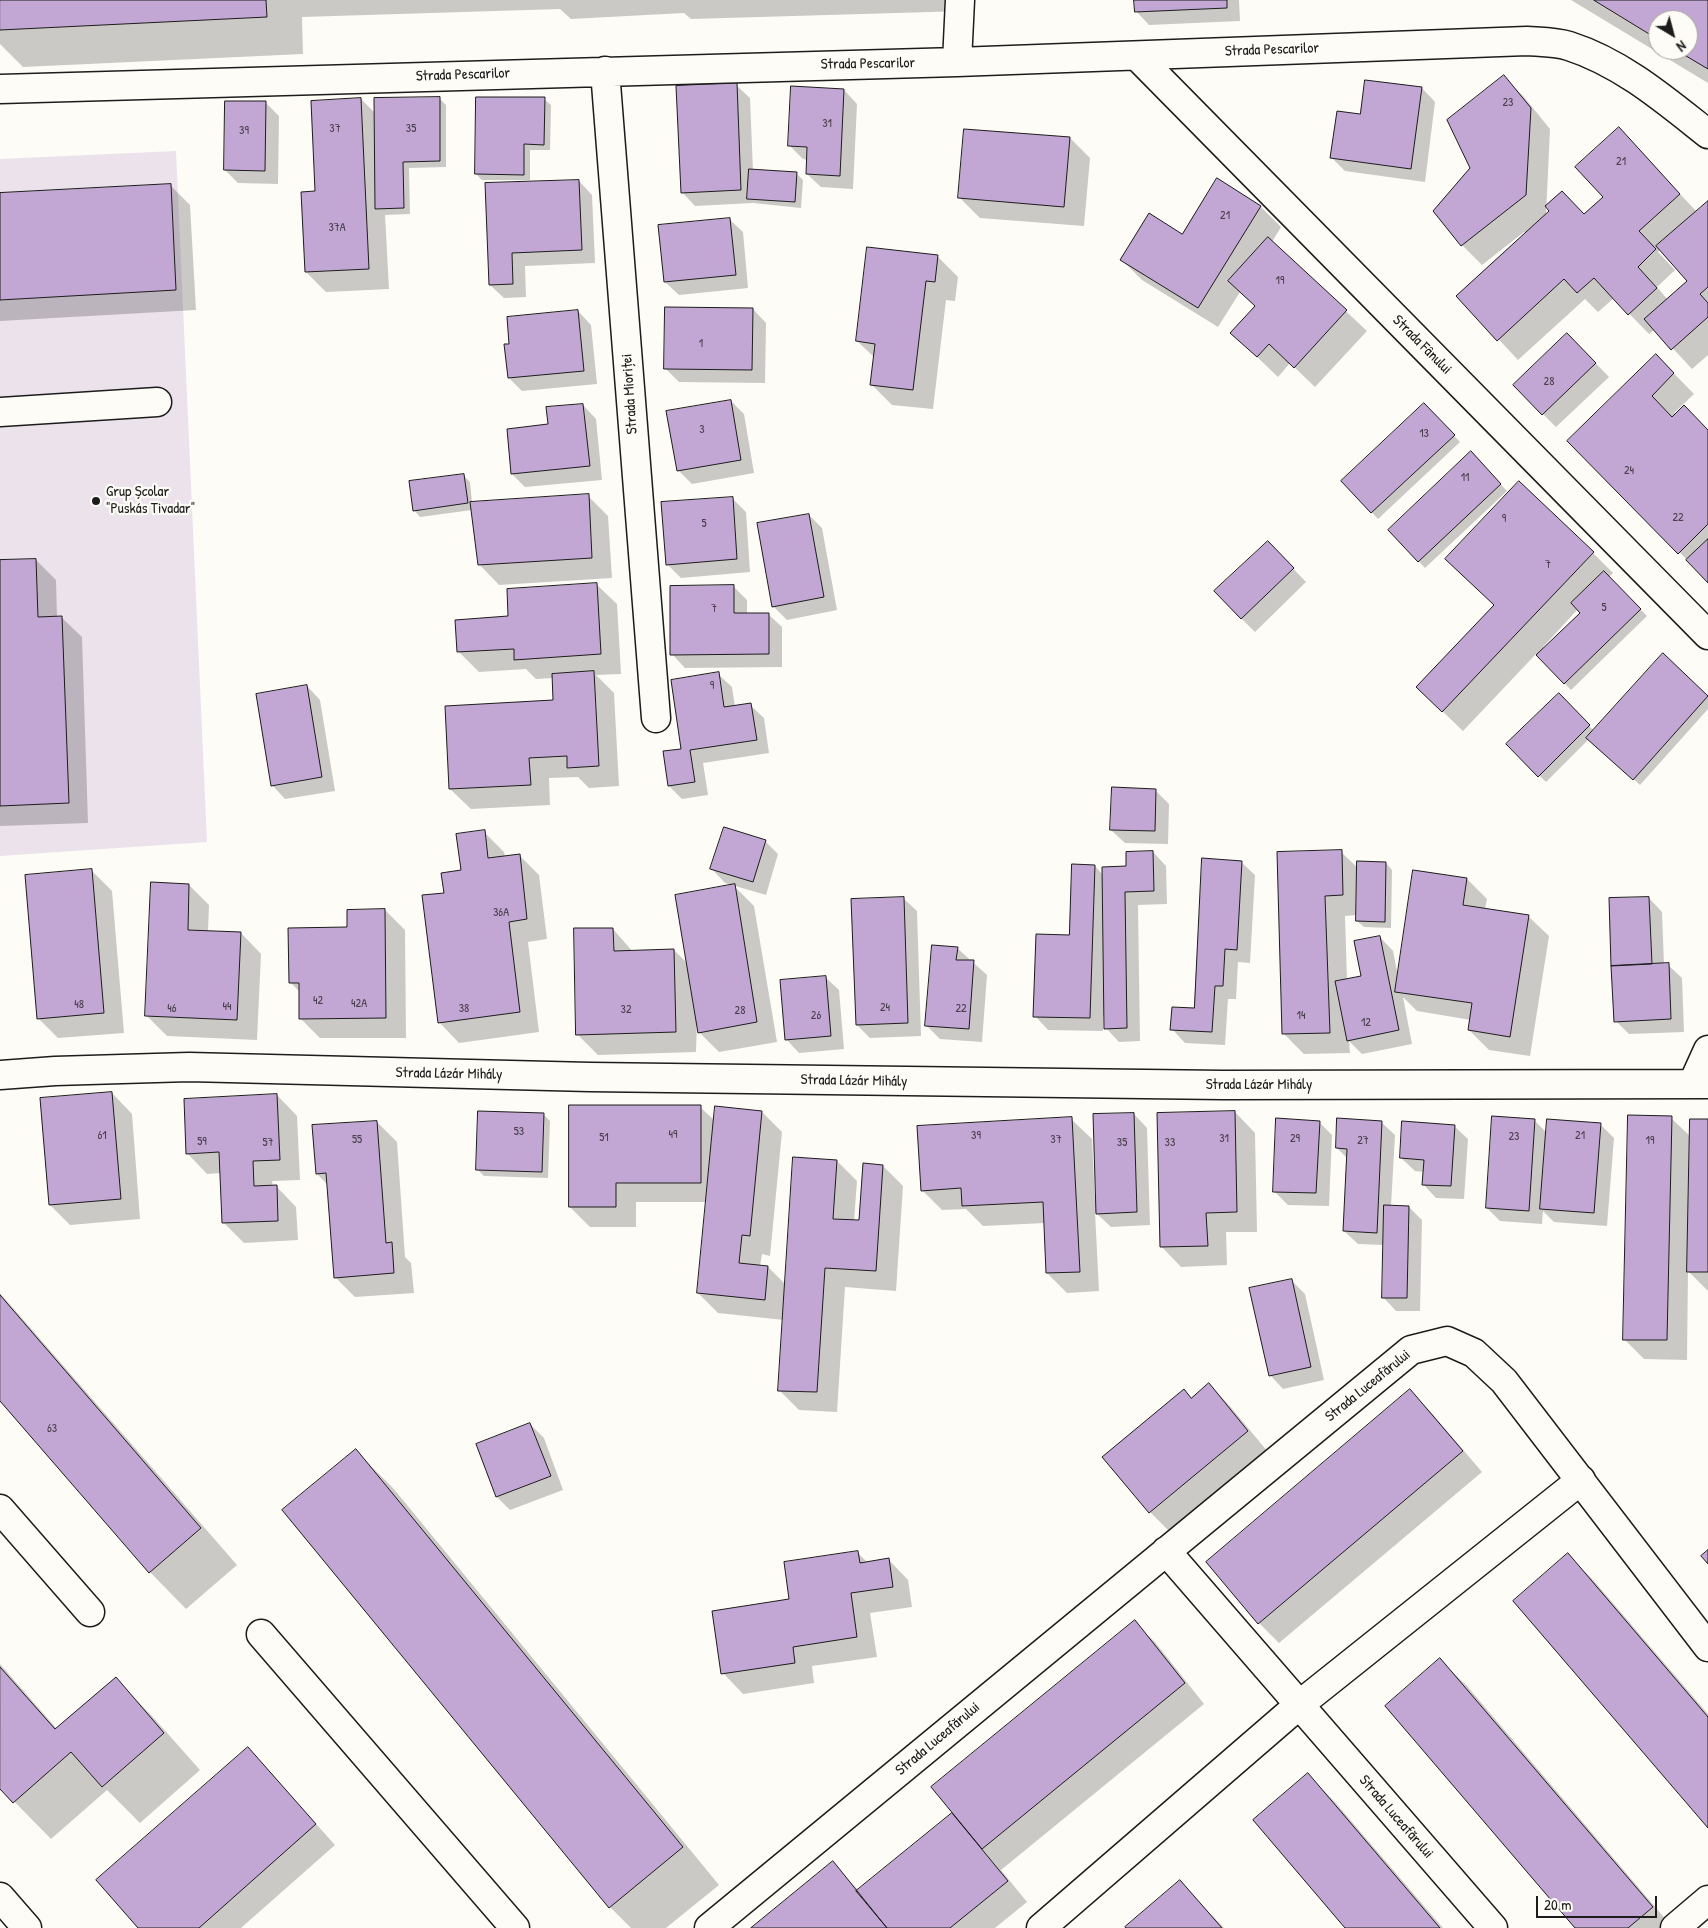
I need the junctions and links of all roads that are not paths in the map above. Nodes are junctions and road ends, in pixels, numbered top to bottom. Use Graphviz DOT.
graph roads {
  1 [pos="960,0"];
  2 [pos="1137,56"];
  3 [pos="957,62"];
  4 [pos="605,71"];
  5 [pos="0,89"];
  6 [pos="1708,134"];
  7 [pos="157,402"];
  8 [pos="0,412"];
  9 [pos="1708,635"];
  10 [pos="656,718"];
  11 [pos="1708,1050"];
  12 [pos="0,1075"];
  13 [pos="1700,1084"];
  14 [pos="1582,1480"];
  15 [pos="0,1509"];
  16 [pos="1166,1551"];
  17 [pos="90,1612"];
  18 [pos="261,1634"];
  19 [pos="1708,1647"];
  20 [pos="1299,1705"];
  21 [pos="0,1897"];
  22 [pos="1708,1900"];
  23 [pos="27,1928"];
  24 [pos="515,1928"];
  25 [pos="709,1928"];
  26 [pos="1041,1928"];
  27 [pos="1492,1928"];
  28 [pos="1675,1928"];
  1 -- 3 [label="street"];
  2 -- 3 [label="street, Strada Pescarilor"];
  2 -- 6 [label="street, Strada Pescarilor"];
  2 -- 9 [label="street, Strada Fânului"];
  3 -- 4 [label="street, Strada Pescarilor"];
  4 -- 5 [label="street, Strada Pescarilor"];
  4 -- 10 [label="street, Strada Mioriței"];
  7 -- 8 [label="street"];
  11 -- 13 [label="street"];
  12 -- 13 [label="street, Strada Lázár Mihály"];
  14 -- 16 [label="street, Strada Luceafărului"];
  14 -- 19 [label="street, Strada Luceafărului"];
  14 -- 20 [label="street"];
  15 -- 17 [label="street"];
  16 -- 20 [label="street, Strada Luceafărului"];
  16 -- 25 [label="street, Strada Luceafărului"];
  18 -- 24 [label="street"];
  20 -- 26 [label="street"];
  20 -- 27 [label="street, Strada Luceafărului"];
  21 -- 23 [label="street"];
  22 -- 28 [label="street"];
}
